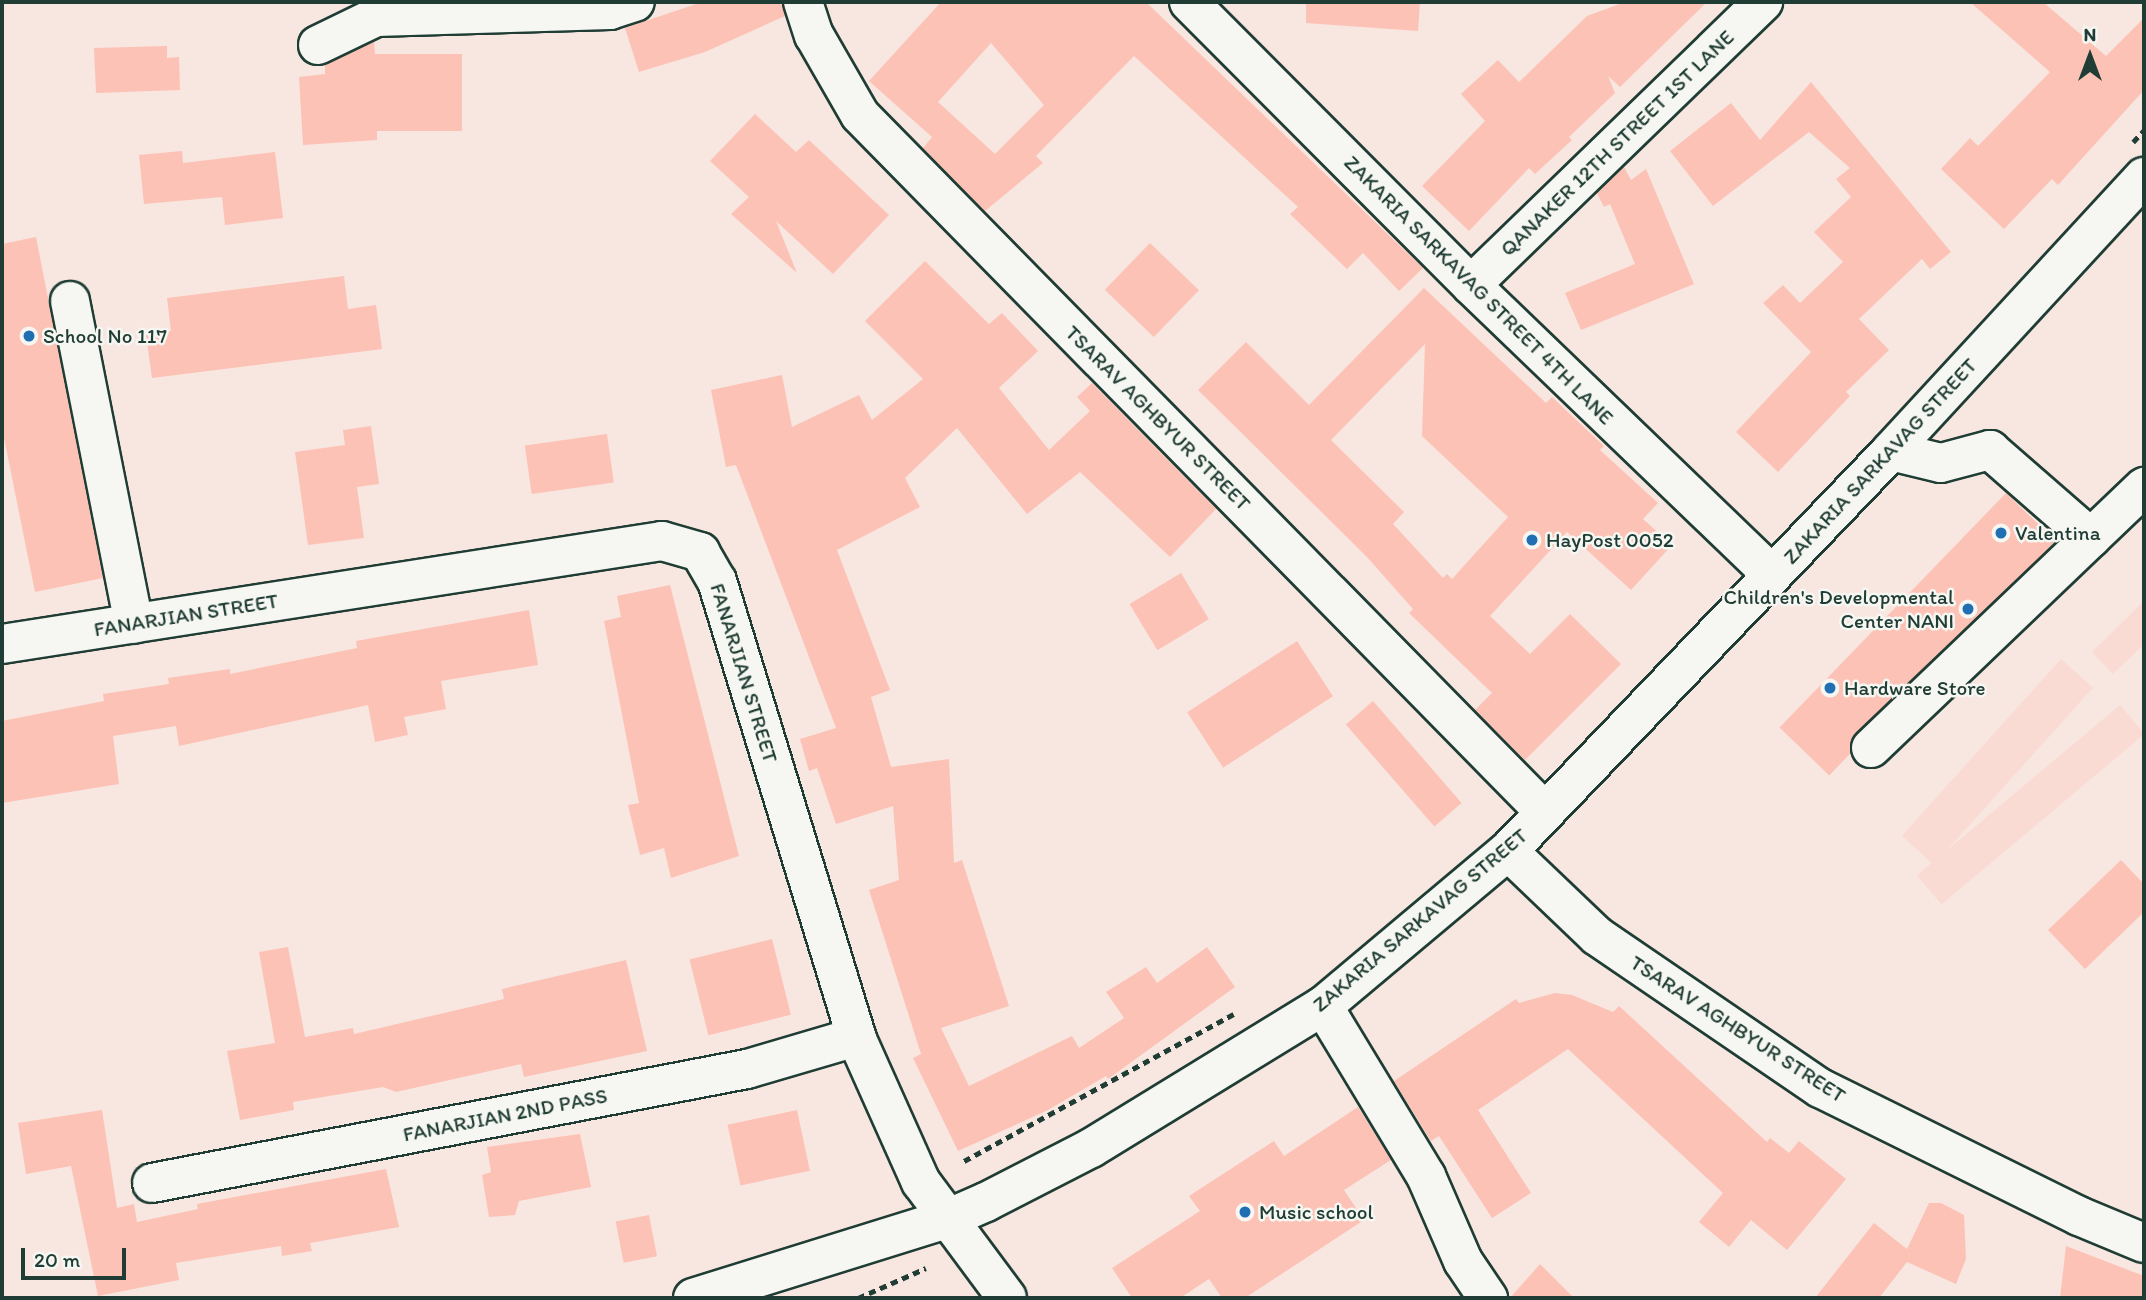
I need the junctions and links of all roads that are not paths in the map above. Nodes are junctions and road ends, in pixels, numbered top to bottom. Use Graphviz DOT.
graph roads {
  1 [pos="635,2"];
  2 [pos="803,2"];
  3 [pos="1189,2"];
  4 [pos="1763,2"];
  5 [pos="318,45"];
  6 [pos="2144,177"];
  7 [pos="1471,285"];
  8 [pos="70,301"];
  9 [pos="1891,451"];
  10 [pos="2144,487"];
  11 [pos="2091,538"];
  12 [pos="1772,576"];
  13 [pos="134,624"];
  14 [pos="2,644"];
  15 [pos="1871,748"];
  16 [pos="1545,812"];
  17 [pos="1508,851"];
  18 [pos="1323,1006"];
  19 [pos="856,1037"];
  20 [pos="152,1183"];
  21 [pos="947,1219"];
  22 [pos="2144,1243"];
  23 [pos="705,1297"];
  24 [pos="1007,1298"];
  25 [pos="1488,1298"];
  1 -- 5 [label="street"];
  2 -- 16 [label="street, TSARAV AGHBYUR STREET"];
  3 -- 7 [label="street, ZAKARIA SARKAVAG STREET 4TH LANE"];
  4 -- 7 [label="street, QANAKER 12TH STREET 1ST LANE"];
  6 -- 9 [label="street, ZAKARIA SARKAVAG STREET"];
  7 -- 12 [label="street, ZAKARIA SARKAVAG STREET 4TH LANE"];
  8 -- 13 [label="street"];
  9 -- 11 [label="street"];
  9 -- 12 [label="street, ZAKARIA SARKAVAG STREET"];
  10 -- 11 [label="street"];
  11 -- 15 [label="street"];
  12 -- 16 [label="street, ZAKARIA SARKAVAG STREET"];
  13 -- 14 [label="street, FANARJIAN STREET"];
  13 -- 19 [label="street, FANARJIAN STREET"];
  16 -- 17 [label="street, ZAKARIA SARKAVAG STREET"];
  17 -- 18 [label="street, ZAKARIA SARKAVAG STREET"];
  17 -- 22 [label="street, TSARAV AGHBYUR STREET"];
  18 -- 21 [label="street, ZAKARIA SARKAVAG STREET"];
  18 -- 25 [label="street"];
  19 -- 20 [label="street, FANARJIAN 2ND PASS"];
  19 -- 21 [label="street, FANARJIAN STREET"];
  21 -- 23 [label="street, ZAKARIA SARKAVAG STREET"];
  21 -- 24 [label="street"];
}
